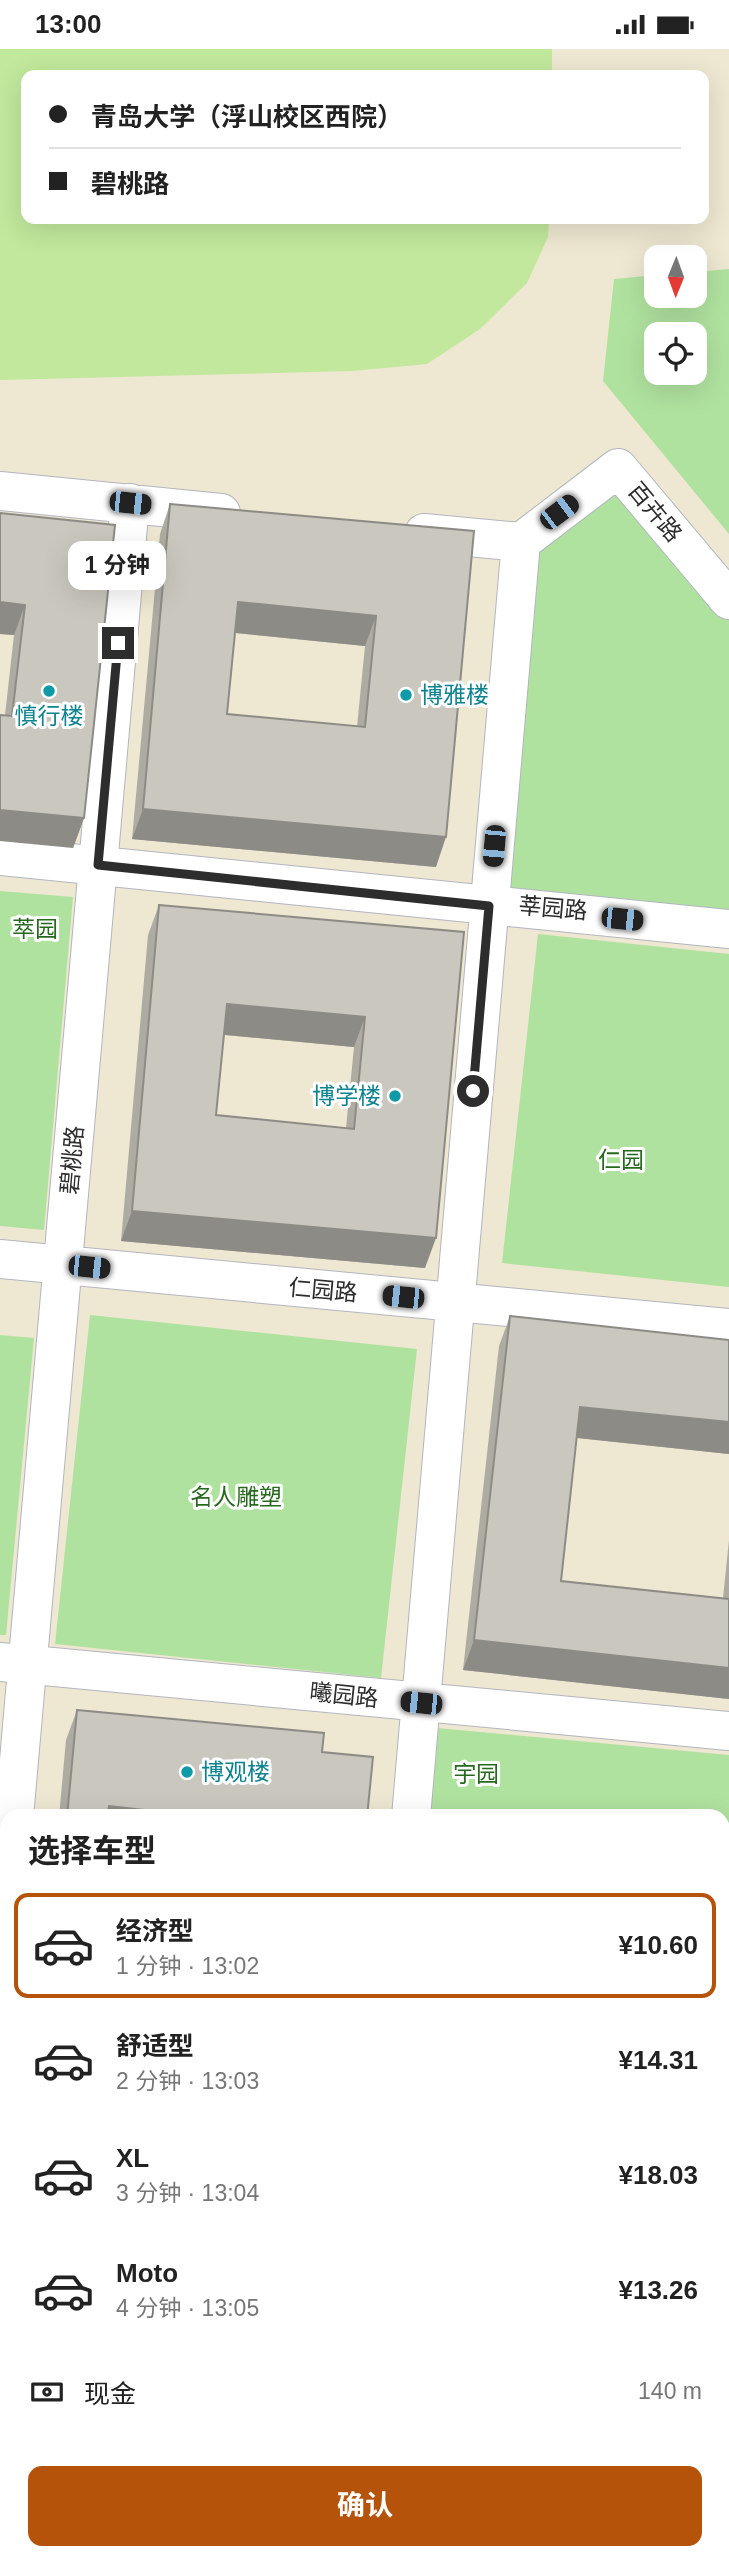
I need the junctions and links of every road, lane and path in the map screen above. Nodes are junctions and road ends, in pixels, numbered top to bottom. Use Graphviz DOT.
graph roads {
  1 [pos="0,491"];
  2 [pos="130,503"];
  3 [pos="251,516"];
  4 [pos="386,529"];
  5 [pos="521,542"];
  6 [pos="729,600"];
  7 [pos="0,856"];
  8 [pos="105,866"];
  9 [pos="489,904"];
  10 [pos="729,927"];
  11 [pos="0,1259"];
  12 [pos="63,1265"];
  13 [pos="455,1302"];
  14 [pos="729,1328"];
  15 [pos="14,1663"];
  16 [pos="421,1703"];
  17 [pos="729,1731"];
  18 [pos="14,1809"];
  19 [pos="412,1809"];
  1 -- 2 [label="street"];
  2 -- 3 [label="street"];
  2 -- 8 [label="street, 碧桃路"];
  4 -- 5 [label="street"];
  5 -- 6 [label="street, 百卉路"];
  5 -- 9 [label="street"];
  7 -- 8 [label="street"];
  8 -- 9 [label="street"];
  8 -- 12 [label="street, 碧桃路"];
  9 -- 10 [label="street"];
  9 -- 13 [label="street"];
  11 -- 12 [label="street, 仁园路"];
  12 -- 13 [label="street, 仁园路"];
  12 -- 15 [label="street, 碧桃路"];
  13 -- 14 [label="street, 仁园路"];
  13 -- 16 [label="street"];
  15 -- 16 [label="street, 曦园路"];
  15 -- 18 [label="street, 碧桃路"];
  16 -- 17 [label="street, 曦园路"];
  16 -- 19 [label="street"];
}
